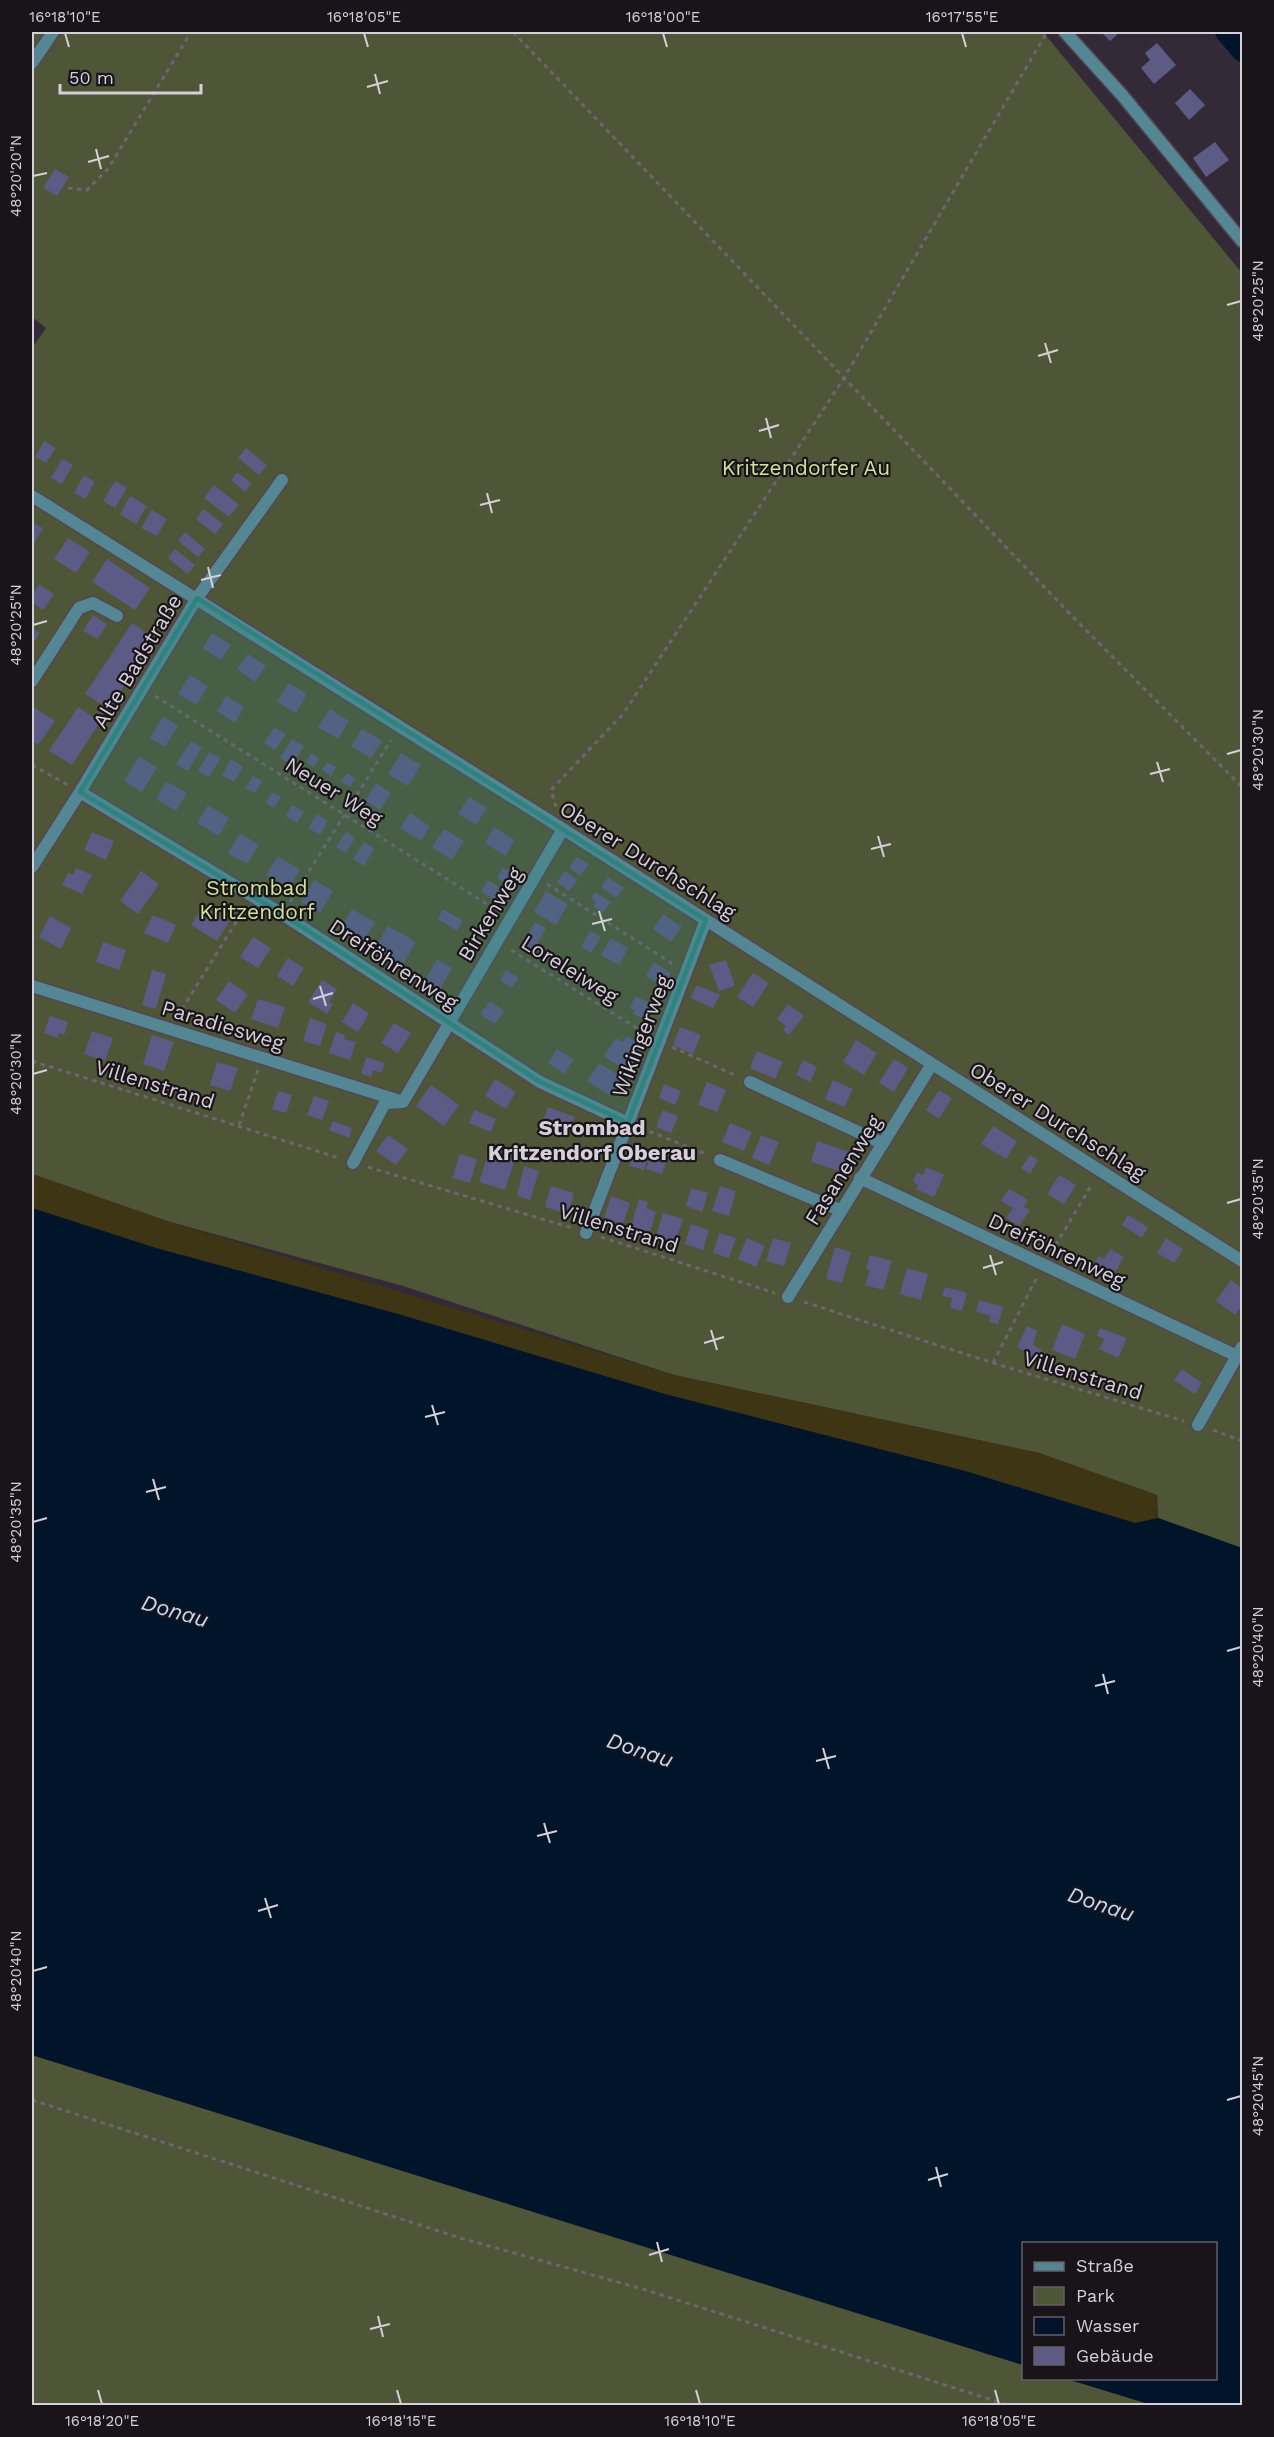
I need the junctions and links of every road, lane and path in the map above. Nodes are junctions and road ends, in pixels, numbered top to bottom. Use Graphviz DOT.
graph roads {
  1 [pos="53,32"];
  2 [pos="191,32"];
  3 [pos="513,32"];
  4 [pos="1047,32"];
  5 [pos="1065,32"];
  6 [pos="32,63"];
  7 [pos="68,188"];
  8 [pos="1242,241"];
  9 [pos="844,378"];
  10 [pos="282,480"];
  11 [pos="32,495"];
  12 [pos="197,598"];
  13 [pos="117,616"];
  14 [pos="32,681"];
  15 [pos="142,689"];
  16 [pos="399,726"];
  17 [pos="32,765"];
  18 [pos="1242,787"];
  19 [pos="80,792"];
  20 [pos="345,815"];
  21 [pos="563,829"];
  22 [pos="32,867"];
  23 [pos="536,876"];
  24 [pos="253,896"];
  25 [pos="282,914"];
  26 [pos="509,918"];
  27 [pos="706,920"];
  28 [pos="496,941"];
  29 [pos="686,972"];
  30 [pos="32,986"];
  31 [pos="448,1023"];
  32 [pos="169,1029"];
  33 [pos="659,1042"];
  34 [pos="262,1057"];
  35 [pos="32,1061"];
  36 [pos="932,1064"];
  37 [pos="750,1082"];
  38 [pos="403,1102"];
  39 [pos="628,1123"];
  40 [pos="238,1125"];
  41 [pos="882,1143"];
  42 [pos="720,1160"];
  43 [pos="353,1163"];
  44 [pos="860,1178"];
  45 [pos="840,1210"];
  46 [pos="586,1233"];
  47 [pos="1242,1261"];
  48 [pos="788,1297"];
  49 [pos="1240,1352"];
  50 [pos="1198,1425"];
  51 [pos="1242,1441"];
  52 [pos="32,2100"];
  53 [pos="1011,2406"];
  1 -- 6 [label="street"];
  2 -- 7 [label="path"];
  3 -- 9 [label="path"];
  4 -- 9 [label="path"];
  5 -- 8 [label="street"];
  9 -- 18 [label="path"];
  9 -- 21 [label="path"];
  10 -- 12 [label="street, Alte Badstraße"];
  11 -- 12 [label="street, Oberer Durchschlag"];
  12 -- 15 [label="street, Alte Badstraße"];
  12 -- 16 [label="street, Oberer Durchschlag"];
  13 -- 14 [label="street"];
  15 -- 19 [label="street, Alte Badstraße"];
  15 -- 20 [label="path, Neuer Weg"];
  16 -- 20 [label="path"];
  16 -- 21 [label="street, Oberer Durchschlag"];
  17 -- 19 [label="path"];
  19 -- 22 [label="street, Alte Badstraße"];
  19 -- 24 [label="street, Dreiföhrenweg"];
  20 -- 25 [label="path"];
  20 -- 26 [label="path, Neuer Weg"];
  21 -- 23 [label="street, Birkenweg"];
  21 -- 27 [label="street, Oberer Durchschlag"];
  23 -- 26 [label="street, Birkenweg"];
  23 -- 29 [label="path"];
  24 -- 25 [label="street, Dreiföhrenweg"];
  24 -- 32 [label="path"];
  25 -- 31 [label="street, Dreiföhrenweg"];
  26 -- 28 [label="street, Birkenweg"];
  27 -- 29 [label="street, Wikingerweg"];
  27 -- 36 [label="street, Oberer Durchschlag"];
  28 -- 31 [label="street, Birkenweg"];
  28 -- 33 [label="path, Loreleiweg"];
  29 -- 33 [label="street, Wikingerweg"];
  30 -- 32 [label="street, Paradiesweg"];
  31 -- 38 [label="street, Birkenweg"];
  31 -- 39 [label="street, Dreiföhrenweg"];
  32 -- 34 [label="street, Paradiesweg"];
  33 -- 37 [label="path, Loreleiweg"];
  33 -- 39 [label="street, Wikingerweg"];
  34 -- 38 [label="street, Paradiesweg"];
  34 -- 40 [label="path"];
  35 -- 40 [label="path, Villenstrand"];
  36 -- 41 [label="street, Fasanenweg"];
  36 -- 47 [label="street, Oberer Durchschlag"];
  37 -- 41 [label="street"];
  38 -- 43 [label="street"];
  39 -- 42 [label="path"];
  39 -- 46 [label="street, Wikingerweg"];
  40 -- 43 [label="path, Villenstrand"];
  41 -- 44 [label="street, Fasanenweg"];
  42 -- 45 [label="street"];
  43 -- 46 [label="path, Villenstrand"];
  44 -- 45 [label="street, Fasanenweg"];
  44 -- 49 [label="street, Dreiföhrenweg"];
  45 -- 48 [label="street, Fasanenweg"];
  46 -- 48 [label="path, Villenstrand"];
  48 -- 50 [label="path, Villenstrand"];
  49 -- 50 [label="street"];
  50 -- 51 [label="path, Villenstrand"];
  52 -- 53 [label="path"];
}
